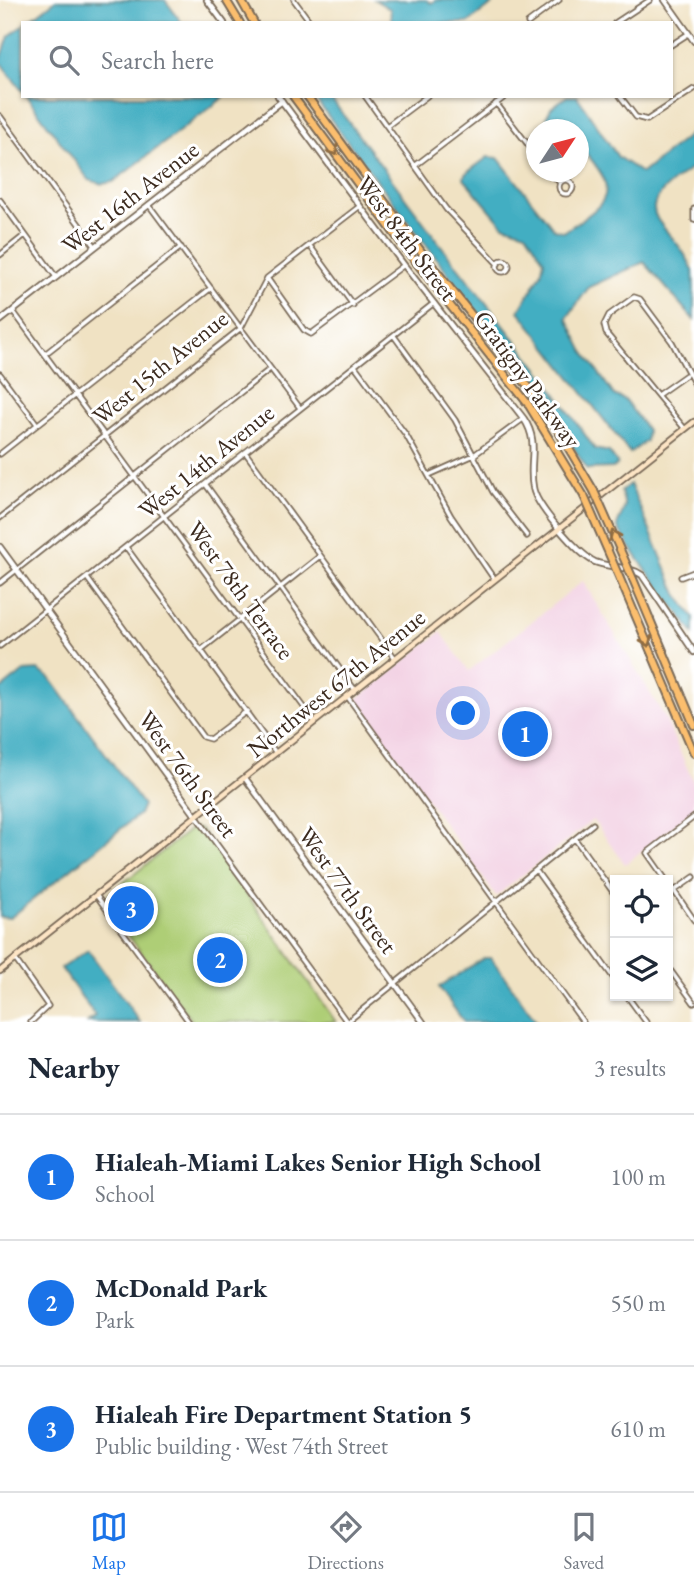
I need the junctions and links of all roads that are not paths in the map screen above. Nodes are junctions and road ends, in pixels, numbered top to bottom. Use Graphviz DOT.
graph roads {
  1 [pos="207,0"];
  2 [pos="226,0"];
  3 [pos="241,0"];
  4 [pos="294,0"];
  5 [pos="559,0"];
  6 [pos="650,0"];
  7 [pos="665,0"];
  8 [pos="223,21"];
  9 [pos="239,21"];
  10 [pos="253,21"];
  11 [pos="310,21"];
  12 [pos="531,21"];
  13 [pos="618,21"];
  14 [pos="688,33"];
  15 [pos="694,41"];
  16 [pos="673,44"];
  17 [pos="694,89"];
  18 [pos="280,98"];
  19 [pos="294,98"];
  20 [pos="308,98"];
  21 [pos="366,98"];
  22 [pos="424,98"];
  23 [pos="503,98"];
  24 [pos="622,98"];
  25 [pos="496,103"];
  26 [pos="0,116"];
  27 [pos="387,126"];
  28 [pos="526,141"];
  29 [pos="416,166"];
  30 [pos="0,200"];
  31 [pos="148,204"];
  32 [pos="360,206"];
  33 [pos="694,209"];
  34 [pos="694,220"];
  35 [pos="25,235"];
  36 [pos="95,246"];
  37 [pos="310,246"];
  38 [pos="181,247"];
  39 [pos="0,255"];
  40 [pos="498,264"];
  41 [pos="404,265"];
  42 [pos="56,277"];
  43 [pos="267,278"];
  44 [pos="211,288"];
  45 [pos="434,303"];
  46 [pos="354,305"];
  47 [pos="13,311"];
  48 [pos="0,321"];
  49 [pos="241,328"];
  50 [pos="394,336"];
  51 [pos="45,354"];
  52 [pos="355,366"];
  53 [pos="271,369"];
  54 [pos="0,374"];
  55 [pos="687,374"];
  56 [pos="694,383"];
  57 [pos="659,394"];
  58 [pos="75,395"];
  59 [pos="300,408"];
  60 [pos="524,419"];
  61 [pos="694,422"];
  62 [pos="37,424"];
  63 [pos="685,429"];
  64 [pos="104,435"];
  65 [pos="245,452"];
  66 [pos="0,454"];
  67 [pos="474,455"];
  68 [pos="429,475"];
  69 [pos="135,476"];
  70 [pos="206,484"];
  71 [pos="165,515"];
  72 [pos="0,518"];
  73 [pos="560,528"];
  74 [pos="527,537"];
  75 [pos="0,547"];
  76 [pos="126,547"];
  77 [pos="321,556"];
  78 [pos="17,570"];
  79 [pos="694,572"];
  80 [pos="681,577"];
  81 [pos="87,578"];
  82 [pos="494,579"];
  83 [pos="0,583"];
  84 [pos="281,587"];
  85 [pos="46,609"];
  86 [pos="241,618"];
  87 [pos="0,646"];
  88 [pos="201,650"];
  89 [pos="694,652"];
  90 [pos="396,658"];
  91 [pos="355,690"];
  92 [pos="347,696"];
  93 [pos="247,711"];
  94 [pos="315,722"];
  95 [pos="694,725"];
  96 [pos="276,753"];
  97 [pos="694,753"];
  98 [pos="245,778"];
  99 [pos="196,816"];
  100 [pos="694,817"];
  101 [pos="593,824"];
  102 [pos="575,839"];
  103 [pos="537,872"];
  104 [pos="663,875"];
  105 [pos="694,877"];
  106 [pos="610,888"];
  107 [pos="674,891"];
  108 [pos="96,895"];
  109 [pos="497,904"];
  110 [pos="694,920"];
  111 [pos="15,959"];
  112 [pos="0,971"];
  113 [pos="610,973"];
  114 [pos="673,974"];
  115 [pos="395,984"];
  116 [pos="631,1001"];
  117 [pos="694,1003"];
  118 [pos="31,1022"];
  119 [pos="189,1022"];
  120 [pos="347,1022"];
  121 [pos="423,1022"];
  122 [pos="583,1022"];
  123 [pos="646,1022"];
  1 -- 8 [label="street"];
  2 -- 9 [label="highway"];
  3 -- 10 [label="highway"];
  4 -- 11 [label="street"];
  5 -- 12 [label="street"];
  6 -- 13 [label="street"];
  7 -- 14 [label="street"];
  14 -- 15 [label="street"];
  14 -- 16 [label="street"];
  17 -- 24 [label="street"];
  18 -- 31 [label="street, West 16th Avenue"];
  18 -- 32 [label="street, West 84th Street"];
  19 -- 97 [label="highway, Gratigny Parkway, one-way, bridge"];
  95 -- 20 [label="highway, Gratigny Parkway, one-way, bridge"];
  21 -- 27 [label="street"];
  22 -- 27 [label="street"];
  23 -- 25 [label="street"];
  25 -- 28 [label="street"];
  25 -- 29 [label="street"];
  26 -- 36 [label="street"];
  27 -- 29 [label="street"];
  29 -- 40 [label="street"];
  30 -- 35 [label="street"];
  31 -- 36 [label="street, West 16th Avenue"];
  31 -- 38 [label="street"];
  32 -- 37 [label="street, West 15th Avenue"];
  32 -- 41 [label="street, West 84th Street"];
  33 -- 34 [label="street"];
  35 -- 39 [label="street"];
  35 -- 42 [label="street"];
  36 -- 42 [label="street, West 16th Avenue"];
  37 -- 43 [label="street, West 15th Avenue"];
  37 -- 46 [label="street"];
  38 -- 44 [label="street"];
  38 -- 51 [label="street"];
  41 -- 45 [label="street, West 84th Street"];
  41 -- 46 [label="street"];
  42 -- 47 [label="street, West 16th Avenue"];
  43 -- 46 [label="street"];
  43 -- 49 [label="street, West 15th Avenue"];
  44 -- 49 [label="street"];
  44 -- 58 [label="street"];
  45 -- 50 [label="street, West 14th Avenue"];
  45 -- 60 [label="street, West 84th Street"];
  47 -- 48 [label="street, West 16th Avenue"];
  47 -- 51 [label="street, West 78th Terrace"];
  49 -- 53 [label="street"];
  49 -- 64 [label="street, West 15th Avenue"];
  50 -- 52 [label="street, West 14th Avenue"];
  50 -- 67 [label="street"];
  51 -- 58 [label="street, West 78th Terrace"];
  52 -- 59 [label="street, West 14th Avenue"];
  52 -- 68 [label="street"];
  53 -- 59 [label="street"];
  53 -- 69 [label="street"];
  54 -- 62 [label="street"];
  55 -- 56 [label="street"];
  55 -- 57 [label="street"];
  55 -- 57 [label="street"];
  57 -- 63 [label="street"];
  58 -- 62 [label="street"];
  58 -- 64 [label="street, West 78th Terrace"];
  59 -- 65 [label="street, West 14th Avenue"];
  60 -- 67 [label="street"];
  60 -- 73 [label="street, West 84th Street"];
  61 -- 63 [label="main road, Northwest 67th Avenue"];
  62 -- 66 [label="street"];
  63 -- 73 [label="main road, Northwest 67th Avenue"];
  64 -- 69 [label="street, West 78th Terrace"];
  64 -- 72 [label="street, West 15th Avenue"];
  65 -- 70 [label="street, West 14th Avenue"];
  65 -- 77 [label="street"];
  67 -- 68 [label="street"];
  67 -- 74 [label="street"];
  68 -- 82 [label="street"];
  69 -- 71 [label="street, West 78th Terrace"];
  69 -- 78 [label="street"];
  70 -- 71 [label="street, West 14th Avenue"];
  70 -- 84 [label="street"];
  71 -- 76 [label="street, West 14th Avenue"];
  71 -- 86 [label="street, West 78th Terrace"];
  73 -- 82 [label="main road, Northwest 67th Avenue"];
  73 -- 89 [label="street, West 84th Street"];
  75 -- 78 [label="street, West 76th Street"];
  76 -- 81 [label="street, West 14th Avenue"];
  76 -- 88 [label="street"];
  77 -- 84 [label="street"];
  77 -- 90 [label="street"];
  78 -- 83 [label="street"];
  78 -- 85 [label="street, West 76th Street"];
  79 -- 80 [label="street"];
  81 -- 85 [label="street, West 14th Avenue"];
  81 -- 93 [label="street"];
  82 -- 90 [label="main road, Northwest 67th Avenue"];
  84 -- 86 [label="street"];
  84 -- 91 [label="street"];
  85 -- 87 [label="street, West 14th Avenue"];
  85 -- 99 [label="street, West 76th Street"];
  86 -- 88 [label="street"];
  86 -- 94 [label="street, West 78th Terrace"];
  88 -- 93 [label="street"];
  90 -- 91 [label="main road, Northwest 67th Avenue"];
  91 -- 92 [label="main road, Northwest 67th Avenue"];
  92 -- 94 [label="main road, Northwest 67th Avenue"];
  92 -- 109 [label="street"];
  93 -- 96 [label="street"];
  94 -- 96 [label="main road, Northwest 67th Avenue"];
  96 -- 98 [label="main road, Northwest 67th Avenue"];
  98 -- 99 [label="main road, Northwest 67th Avenue"];
  98 -- 115 [label="street, West 77th Street"];
  99 -- 108 [label="main road, Northwest 67th Avenue"];
  99 -- 120 [label="street, West 76th Street"];
  100 -- 104 [label="street"];
  101 -- 102 [label="street"];
  102 -- 103 [label="street"];
  102 -- 106 [label="street"];
  103 -- 109 [label="street"];
  103 -- 113 [label="street"];
  105 -- 107 [label="street"];
  107 -- 110 [label="street"];
  108 -- 111 [label="main road, Northwest 67th Avenue"];
  108 -- 119 [label="street"];
  109 -- 115 [label="street"];
  109 -- 122 [label="street"];
  111 -- 112 [label="main road, Northwest 67th Avenue"];
  111 -- 118 [label="street"];
  114 -- 117 [label="street"];
  115 -- 120 [label="street"];
  115 -- 121 [label="street, West 77th Street"];
  116 -- 123 [label="street"];
}
